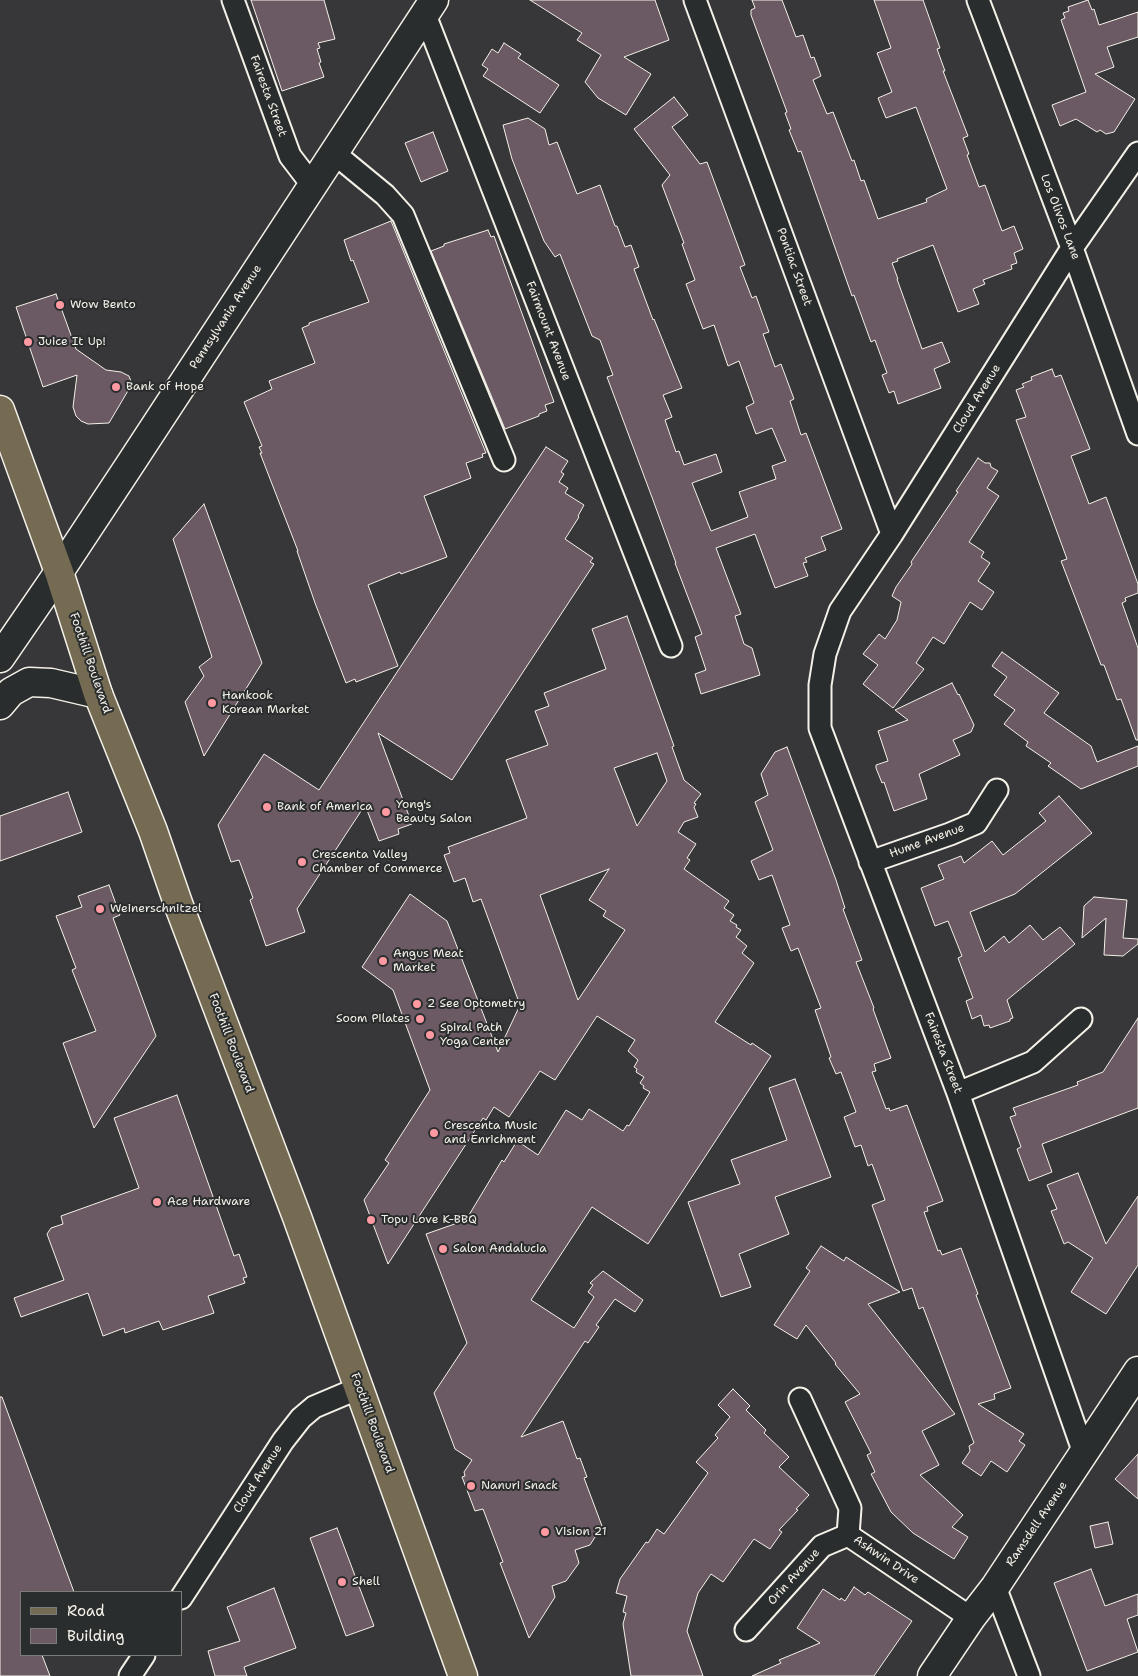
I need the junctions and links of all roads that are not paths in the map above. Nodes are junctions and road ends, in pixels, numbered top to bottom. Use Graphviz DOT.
graph roads {
  1 [pos="234,0"];
  2 [pos="695,0"];
  3 [pos="978,0"];
  4 [pos="429,8"];
  5 [pos="334,153"];
  6 [pos="1138,153"];
  7 [pos="313,186"];
  8 [pos="1072,248"];
  9 [pos="0,410"];
  10 [pos="1138,434"];
  11 [pos="504,460"];
  12 [pos="892,534"];
  13 [pos="59,572"];
  14 [pos="671,646"];
  15 [pos="826,651"];
  16 [pos="0,658"];
  17 [pos="98,694"];
  18 [pos="0,705"];
  19 [pos="997,790"];
  20 [pos="870,862"];
  21 [pos="1081,1019"];
  22 [pos="958,1093"];
  23 [pos="1138,1371"];
  24 [pos="359,1388"];
  25 [pos="800,1398"];
  26 [pos="1084,1453"];
  27 [pos="848,1535"];
  28 [pos="995,1587"];
  29 [pos="182,1596"];
  30 [pos="971,1618"];
  31 [pos="746,1630"];
  32 [pos="143,1656"];
  33 [pos="130,1676"];
  34 [pos="463,1676"];
  35 [pos="932,1676"];
  36 [pos="1029,1676"];
  1 -- 7 [label="street, Fairesta Street"];
  2 -- 12 [label="street, Pontiac Street"];
  3 -- 8 [label="street, Los Olivos Lane"];
  4 -- 5 [label="main road, Pennsylvania Avenue"];
  4 -- 14 [label="street, Fairmount Avenue"];
  5 -- 7 [label="main road, Pennsylvania Avenue"];
  5 -- 11 [label="street"];
  6 -- 8 [label="street, Cloud Avenue"];
  7 -- 13 [label="main road, Pennsylvania Avenue"];
  8 -- 10 [label="street, Los Olivos Lane"];
  8 -- 12 [label="street, Cloud Avenue"];
  9 -- 13 [label="main road, Foothill Boulevard"];
  12 -- 15 [label="street, Cloud Avenue"];
  13 -- 16 [label="main road, Pennsylvania Avenue"];
  13 -- 17 [label="main road, Foothill Boulevard"];
  15 -- 20 [label="street, Fairesta Street"];
  17 -- 18 [label="main road"];
  17 -- 24 [label="main road, Foothill Boulevard"];
  19 -- 20 [label="street, Hume Avenue"];
  20 -- 22 [label="street, Fairesta Street"];
  21 -- 22 [label="street"];
  22 -- 26 [label="street, Fairesta Street"];
  23 -- 26 [label="main road, Ramsdell Avenue"];
  24 -- 29 [label="street, Cloud Avenue"];
  24 -- 34 [label="main road, Foothill Boulevard"];
  25 -- 27 [label="street, Ashwin Drive"];
  26 -- 28 [label="main road, Ramsdell Avenue"];
  27 -- 30 [label="street, Ashwin Drive"];
  27 -- 31 [label="street, Orin Avenue"];
  28 -- 30 [label="main road, Ramsdell Avenue"];
  28 -- 36 [label="street"];
  30 -- 35 [label="main road, Ramsdell Avenue"];
  32 -- 33 [label="street"];
}
